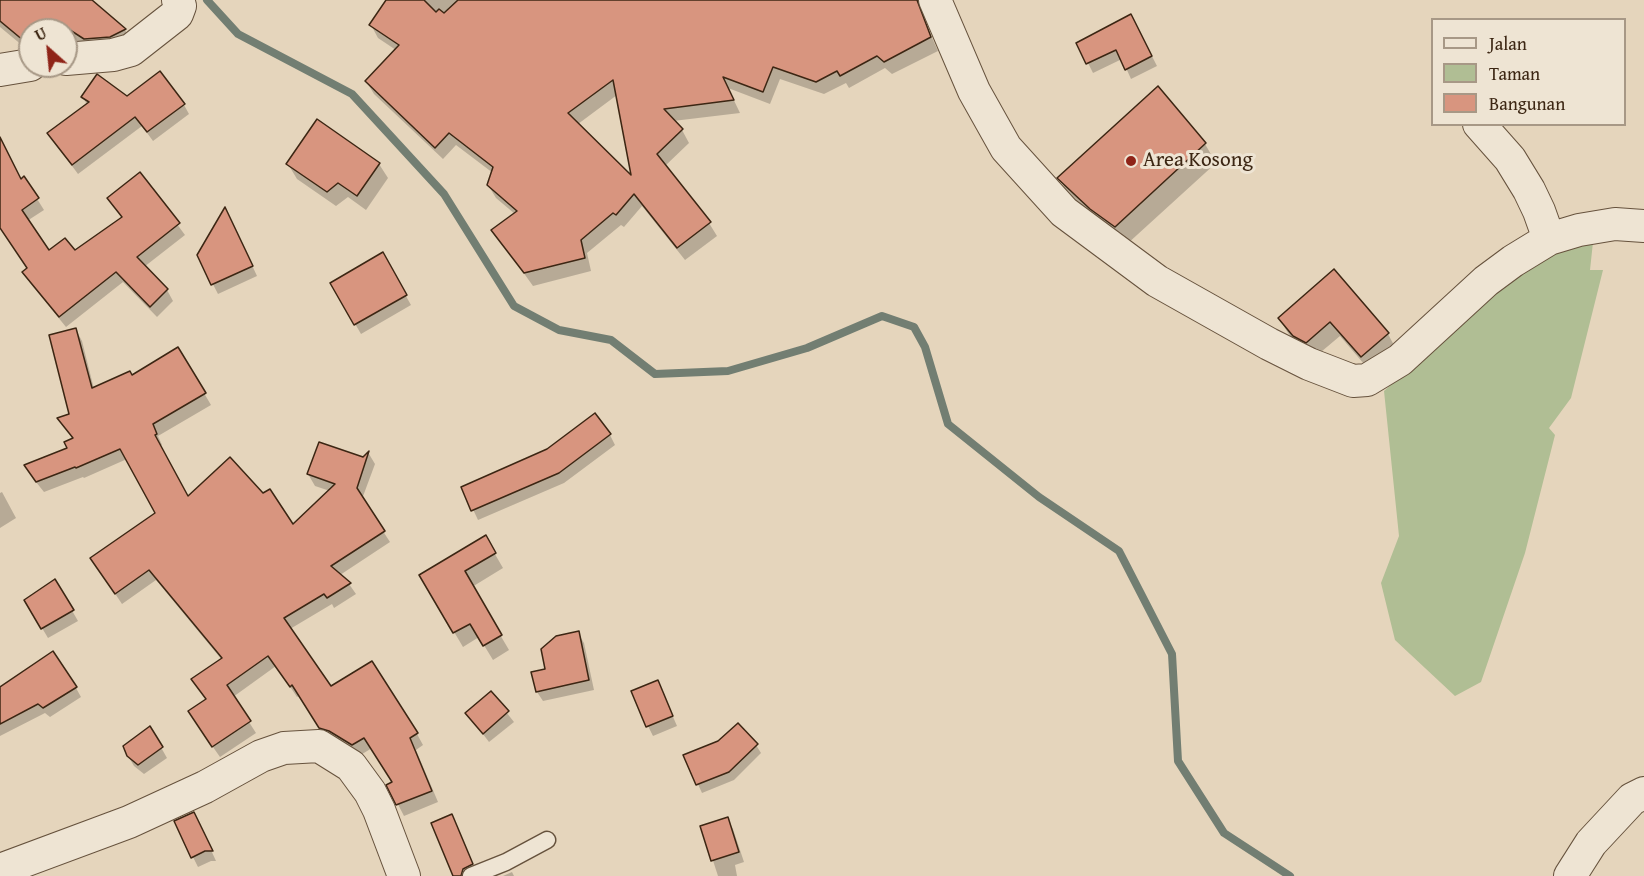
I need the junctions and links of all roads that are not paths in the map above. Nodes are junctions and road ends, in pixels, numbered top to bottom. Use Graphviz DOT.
graph roads {
  1 [pos="178,0"];
  2 [pos="935,0"];
  3 [pos="78,58"];
  4 [pos="18,67"];
  5 [pos="0,70"];
  6 [pos="1481,126"];
  7 [pos="1644,226"];
  8 [pos="1549,239"];
  9 [pos="1644,793"];
  10 [pos="547,840"];
  11 [pos="0,870"];
  12 [pos="404,876"];
  13 [pos="471,876"];
  14 [pos="1570,876"];
  1 -- 3 [label="street"];
  2 -- 8 [label="street"];
  4 -- 5 [label="street"];
  6 -- 8 [label="street"];
  7 -- 8 [label="street"];
  9 -- 14 [label="street"];
  10 -- 13 [label="lane"];
  11 -- 12 [label="street"];
}
